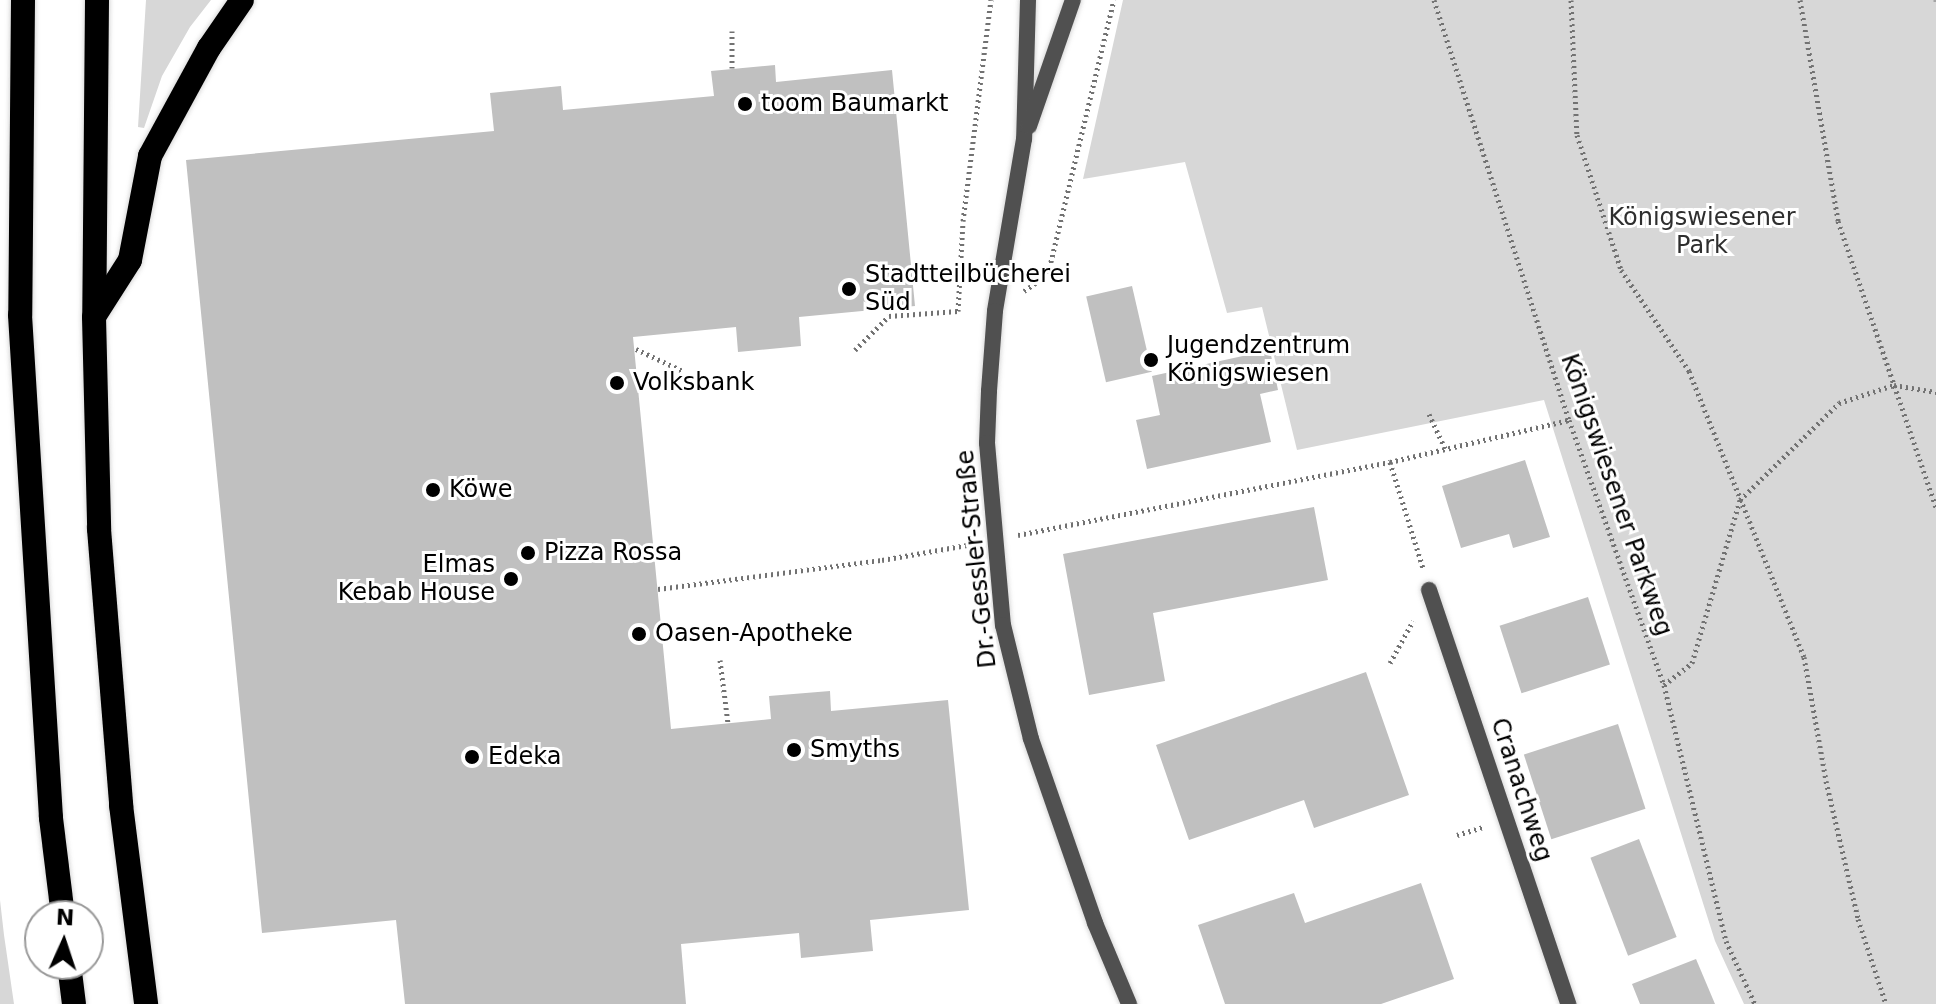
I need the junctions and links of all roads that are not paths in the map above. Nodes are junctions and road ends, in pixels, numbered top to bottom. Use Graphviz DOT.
graph roads {
  1 [pos="23,0"];
  2 [pos="97,0"];
  3 [pos="242,0"];
  4 [pos="1028,0"];
  5 [pos="1073,0"];
  6 [pos="1024,139"];
  7 [pos="94,317"];
  8 [pos="1429,590"];
  9 [pos="61,900"];
  10 [pos="71,980"];
  11 [pos="74,1004"];
  12 [pos="146,1004"];
  13 [pos="1129,1004"];
  14 [pos="1568,1004"];
  1 -- 9 [label="highway"];
  2 -- 7 [label="highway"];
  3 -- 7 [label="highway"];
  4 -- 6 [label="street, Dr.-Gessler-Straße"];
  5 -- 6 [label="street, Dr.-Gessler-Straße"];
  6 -- 13 [label="street, Dr.-Gessler-Straße"];
  7 -- 12 [label="highway"];
  8 -- 14 [label="street, Cranachweg"];
  10 -- 11 [label="highway"];
}
